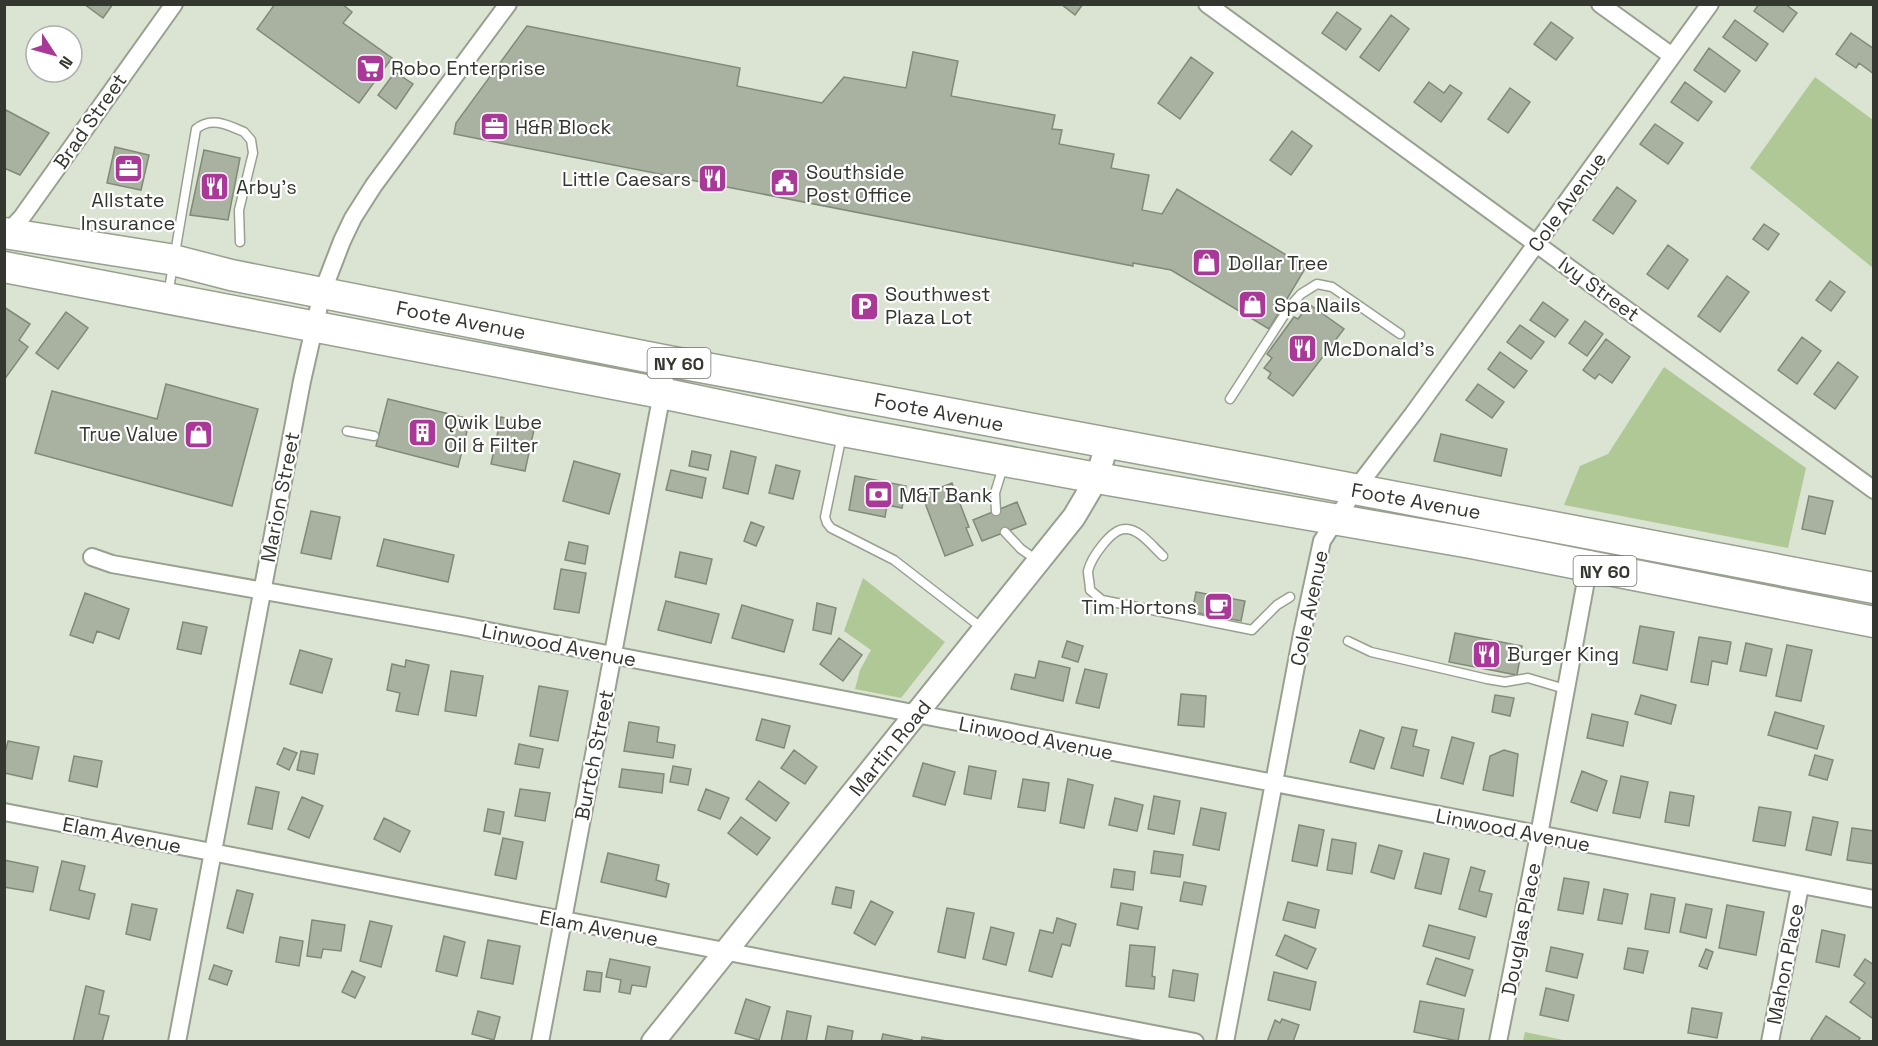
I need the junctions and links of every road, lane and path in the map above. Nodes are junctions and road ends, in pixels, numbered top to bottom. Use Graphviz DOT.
graph roads {
  1 [pos="174,4"];
  2 [pos="508,4"];
  3 [pos="1207,4"];
  4 [pos="1600,4"];
  5 [pos="1710,4"];
  6 [pos="1672,56"];
  7 [pos="5,234"];
  8 [pos="240,242"];
  9 [pos="1537,243"];
  10 [pos="174,261"];
  11 [pos="4,267"];
  12 [pos="322,293"];
  13 [pos="168,299"];
  14 [pos="314,327"];
  15 [pos="1401,334"];
  16 [pos="668,361"];
  17 [pos="661,393"];
  18 [pos="1230,399"];
  19 [pos="347,431"];
  20 [pos="843,431"];
  21 [pos="374,436"];
  22 [pos="1107,444"];
  23 [pos="1005,461"];
  24 [pos="1097,478"];
  25 [pos="1355,490"];
  26 [pos="1874,490"];
  27 [pos="996,511"];
  28 [pos="1336,518"];
  29 [pos="1005,532"];
  30 [pos="1596,534"];
  31 [pos="1163,556"];
  32 [pos="92,557"];
  33 [pos="1039,561"];
  34 [pos="1588,567"];
  35 [pos="1874,588"];
  36 [pos="262,591"];
  37 [pos="1290,597"];
  38 [pos="1874,622"];
  39 [pos="985,630"];
  40 [pos="1348,641"];
  41 [pos="612,656"];
  42 [pos="1565,689"];
  43 [pos="916,715"];
  44 [pos="1275,782"];
  45 [pos="4,812"];
  46 [pos="1539,835"];
  47 [pos="213,852"];
  48 [pos="1800,886"];
  49 [pos="1874,899"];
  50 [pos="563,921"];
  51 [pos="726,952"];
  52 [pos="177,1041"];
  53 [pos="540,1041"];
  54 [pos="653,1041"];
  55 [pos="1195,1041"];
  56 [pos="1225,1041"];
  57 [pos="1498,1041"];
  58 [pos="1770,1041"];
  1 -- 7 [label="street, Brad Street"];
  2 -- 12 [label="street, Marion Street"];
  3 -- 9 [label="street, Ivy Street"];
  4 -- 6 [label="street"];
  5 -- 6 [label="street, Cole Avenue"];
  6 -- 9 [label="street, Cole Avenue"];
  7 -- 10 [label="highway, Foote Avenue / NY 60"];
  8 -- 10 [label="lane"];
  9 -- 25 [label="street, Cole Avenue"];
  9 -- 26 [label="street, Ivy Street"];
  10 -- 12 [label="highway, Foote Avenue / NY 60"];
  10 -- 13 [label="lane"];
  11 -- 13 [label="highway, Foote Avenue / NY 60"];
  12 -- 14 [label="street, Marion Street"];
  12 -- 16 [label="highway, Foote Avenue / NY 60"];
  13 -- 14 [label="highway, Foote Avenue / NY 60"];
  14 -- 17 [label="highway, Foote Avenue / NY 60"];
  14 -- 36 [label="street, Marion Street"];
  15 -- 18 [label="lane"];
  16 -- 17 [label="street, Burtch Street"];
  16 -- 22 [label="highway, Foote Avenue / NY 60"];
  17 -- 20 [label="highway, Foote Avenue / NY 60"];
  17 -- 41 [label="street, Burtch Street"];
  19 -- 21 [label="lane"];
  20 -- 23 [label="highway, Foote Avenue / NY 60"];
  20 -- 39 [label="lane"];
  22 -- 24 [label="street, Martin Road"];
  22 -- 25 [label="highway, Foote Avenue / NY 60"];
  23 -- 24 [label="highway, Foote Avenue / NY 60"];
  23 -- 27 [label="lane"];
  24 -- 28 [label="highway, Foote Avenue / NY 60"];
  24 -- 33 [label="street, Martin Road"];
  25 -- 28 [label="street, Cole Avenue"];
  25 -- 30 [label="highway, Foote Avenue / NY 60"];
  28 -- 34 [label="highway, Foote Avenue / NY 60"];
  28 -- 44 [label="street, Cole Avenue"];
  29 -- 33 [label="lane"];
  30 -- 34 [label="street, Douglas Place"];
  30 -- 35 [label="highway, Foote Avenue / NY 60"];
  31 -- 37 [label="lane"];
  32 -- 36 [label="street, Linwood Avenue"];
  33 -- 39 [label="street, Martin Road"];
  34 -- 38 [label="highway, Foote Avenue / NY 60"];
  34 -- 42 [label="street, Douglas Place"];
  36 -- 41 [label="street, Linwood Avenue"];
  36 -- 47 [label="street, Marion Street"];
  39 -- 43 [label="street, Martin Road"];
  40 -- 42 [label="lane"];
  41 -- 43 [label="street, Linwood Avenue"];
  41 -- 50 [label="street, Burtch Street"];
  42 -- 46 [label="street, Douglas Place"];
  43 -- 44 [label="street, Linwood Avenue"];
  43 -- 51 [label="street, Martin Road"];
  44 -- 46 [label="street, Linwood Avenue"];
  44 -- 56 [label="street, Cole Avenue"];
  45 -- 47 [label="street, Elam Avenue"];
  46 -- 48 [label="street, Linwood Avenue"];
  46 -- 57 [label="street, Douglas Place"];
  47 -- 50 [label="street, Elam Avenue"];
  47 -- 52 [label="street, Marion Street"];
  48 -- 49 [label="street, Linwood Avenue"];
  48 -- 58 [label="street, Mahon Place"];
  50 -- 51 [label="street, Elam Avenue"];
  50 -- 53 [label="street, Burtch Street"];
  51 -- 54 [label="street, Martin Road"];
  51 -- 55 [label="street, Elam Avenue"];
}
